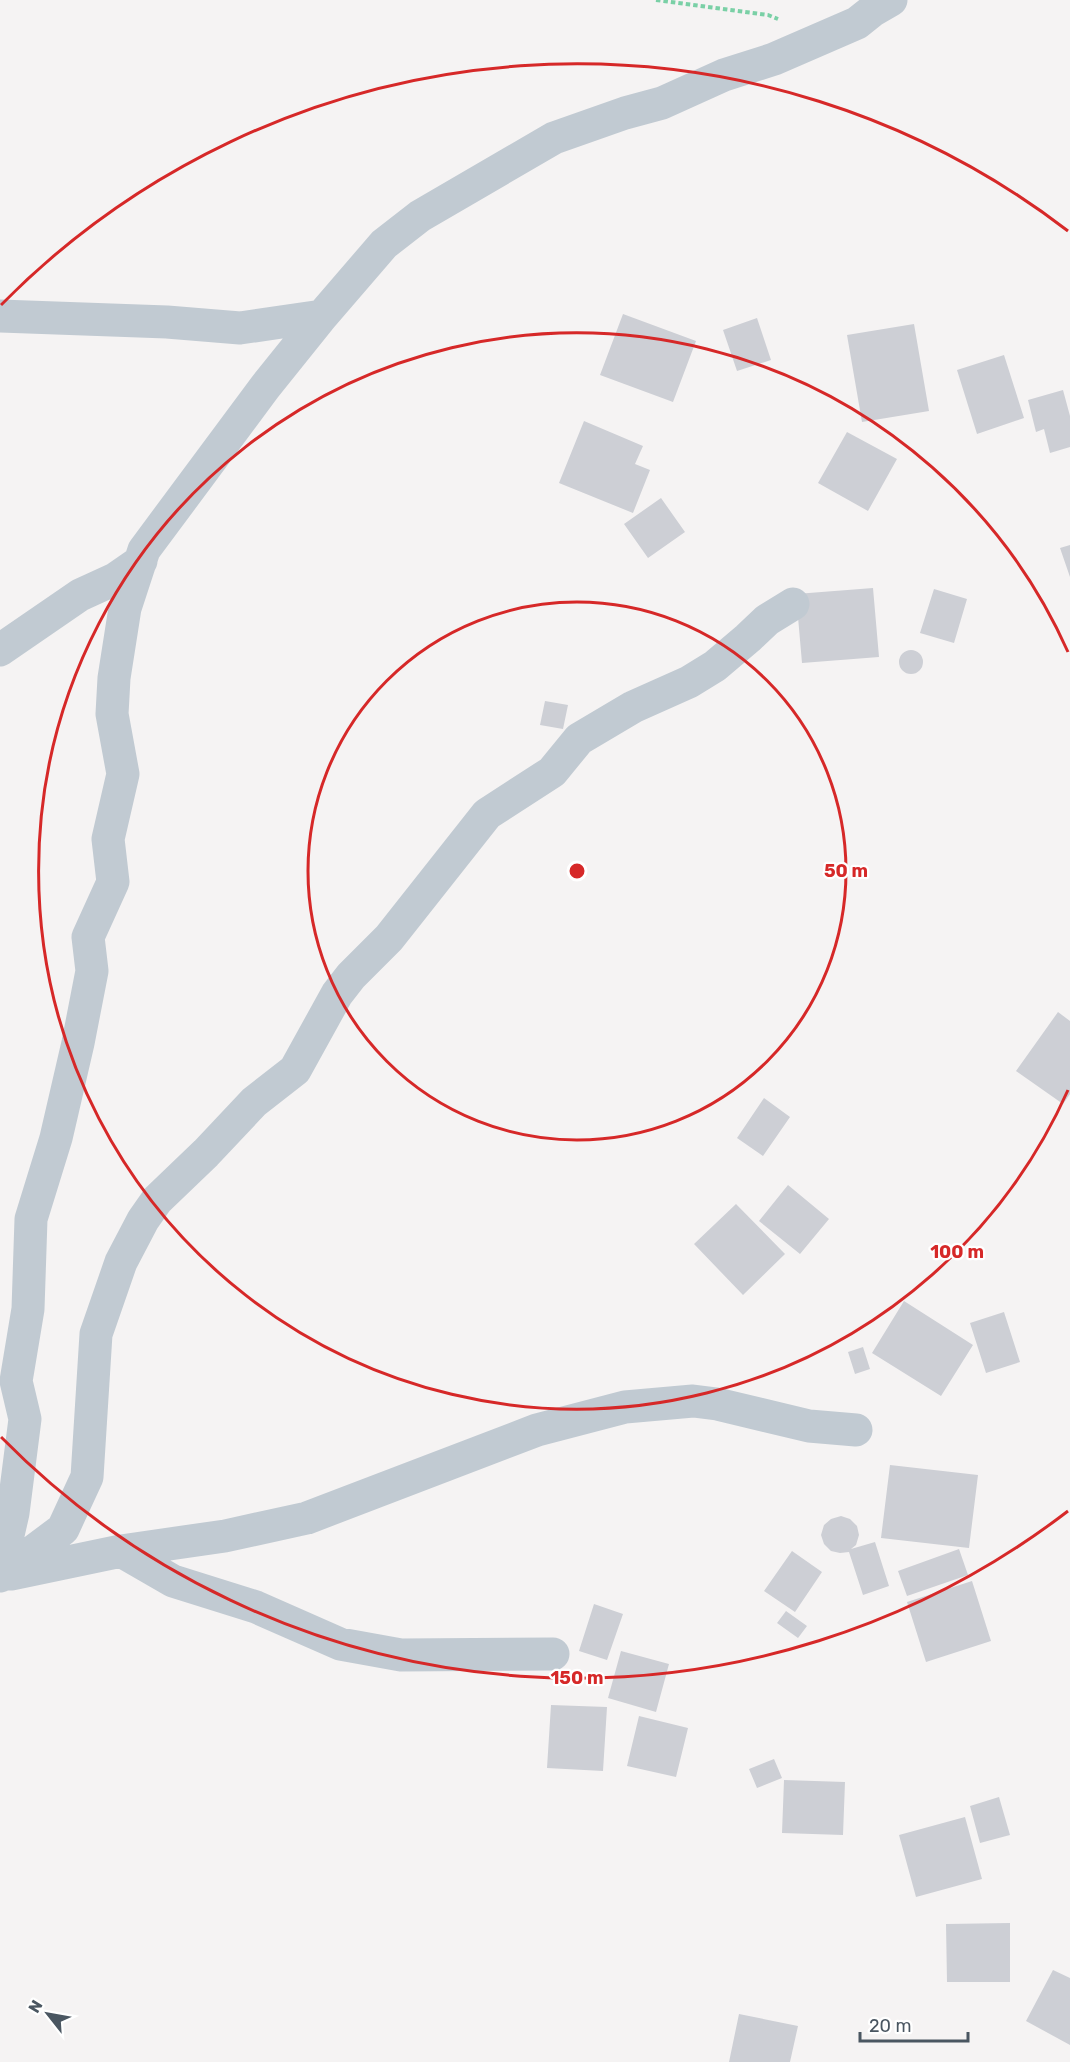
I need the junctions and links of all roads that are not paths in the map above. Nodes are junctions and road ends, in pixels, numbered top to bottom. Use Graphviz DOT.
graph roads {
  1 [pos="888,1"];
  2 [pos="0,316"];
  3 [pos="322,316"];
  4 [pos="141,561"];
  5 [pos="793,604"];
  6 [pos="0,650"];
  7 [pos="856,1430"];
  8 [pos="7,1505"];
  9 [pos="121,1551"];
  10 [pos="0,1570"];
  11 [pos="0,1576"];
  12 [pos="553,1654"];
  1 -- 3 [label="street"];
  2 -- 3 [label="street"];
  3 -- 4 [label="street"];
  4 -- 6 [label="street"];
  4 -- 8 [label="street"];
  5 -- 11 [label="street"];
  7 -- 9 [label="street"];
  8 -- 10 [label="street"];
  9 -- 11 [label="street"];
  9 -- 12 [label="street"];
}
